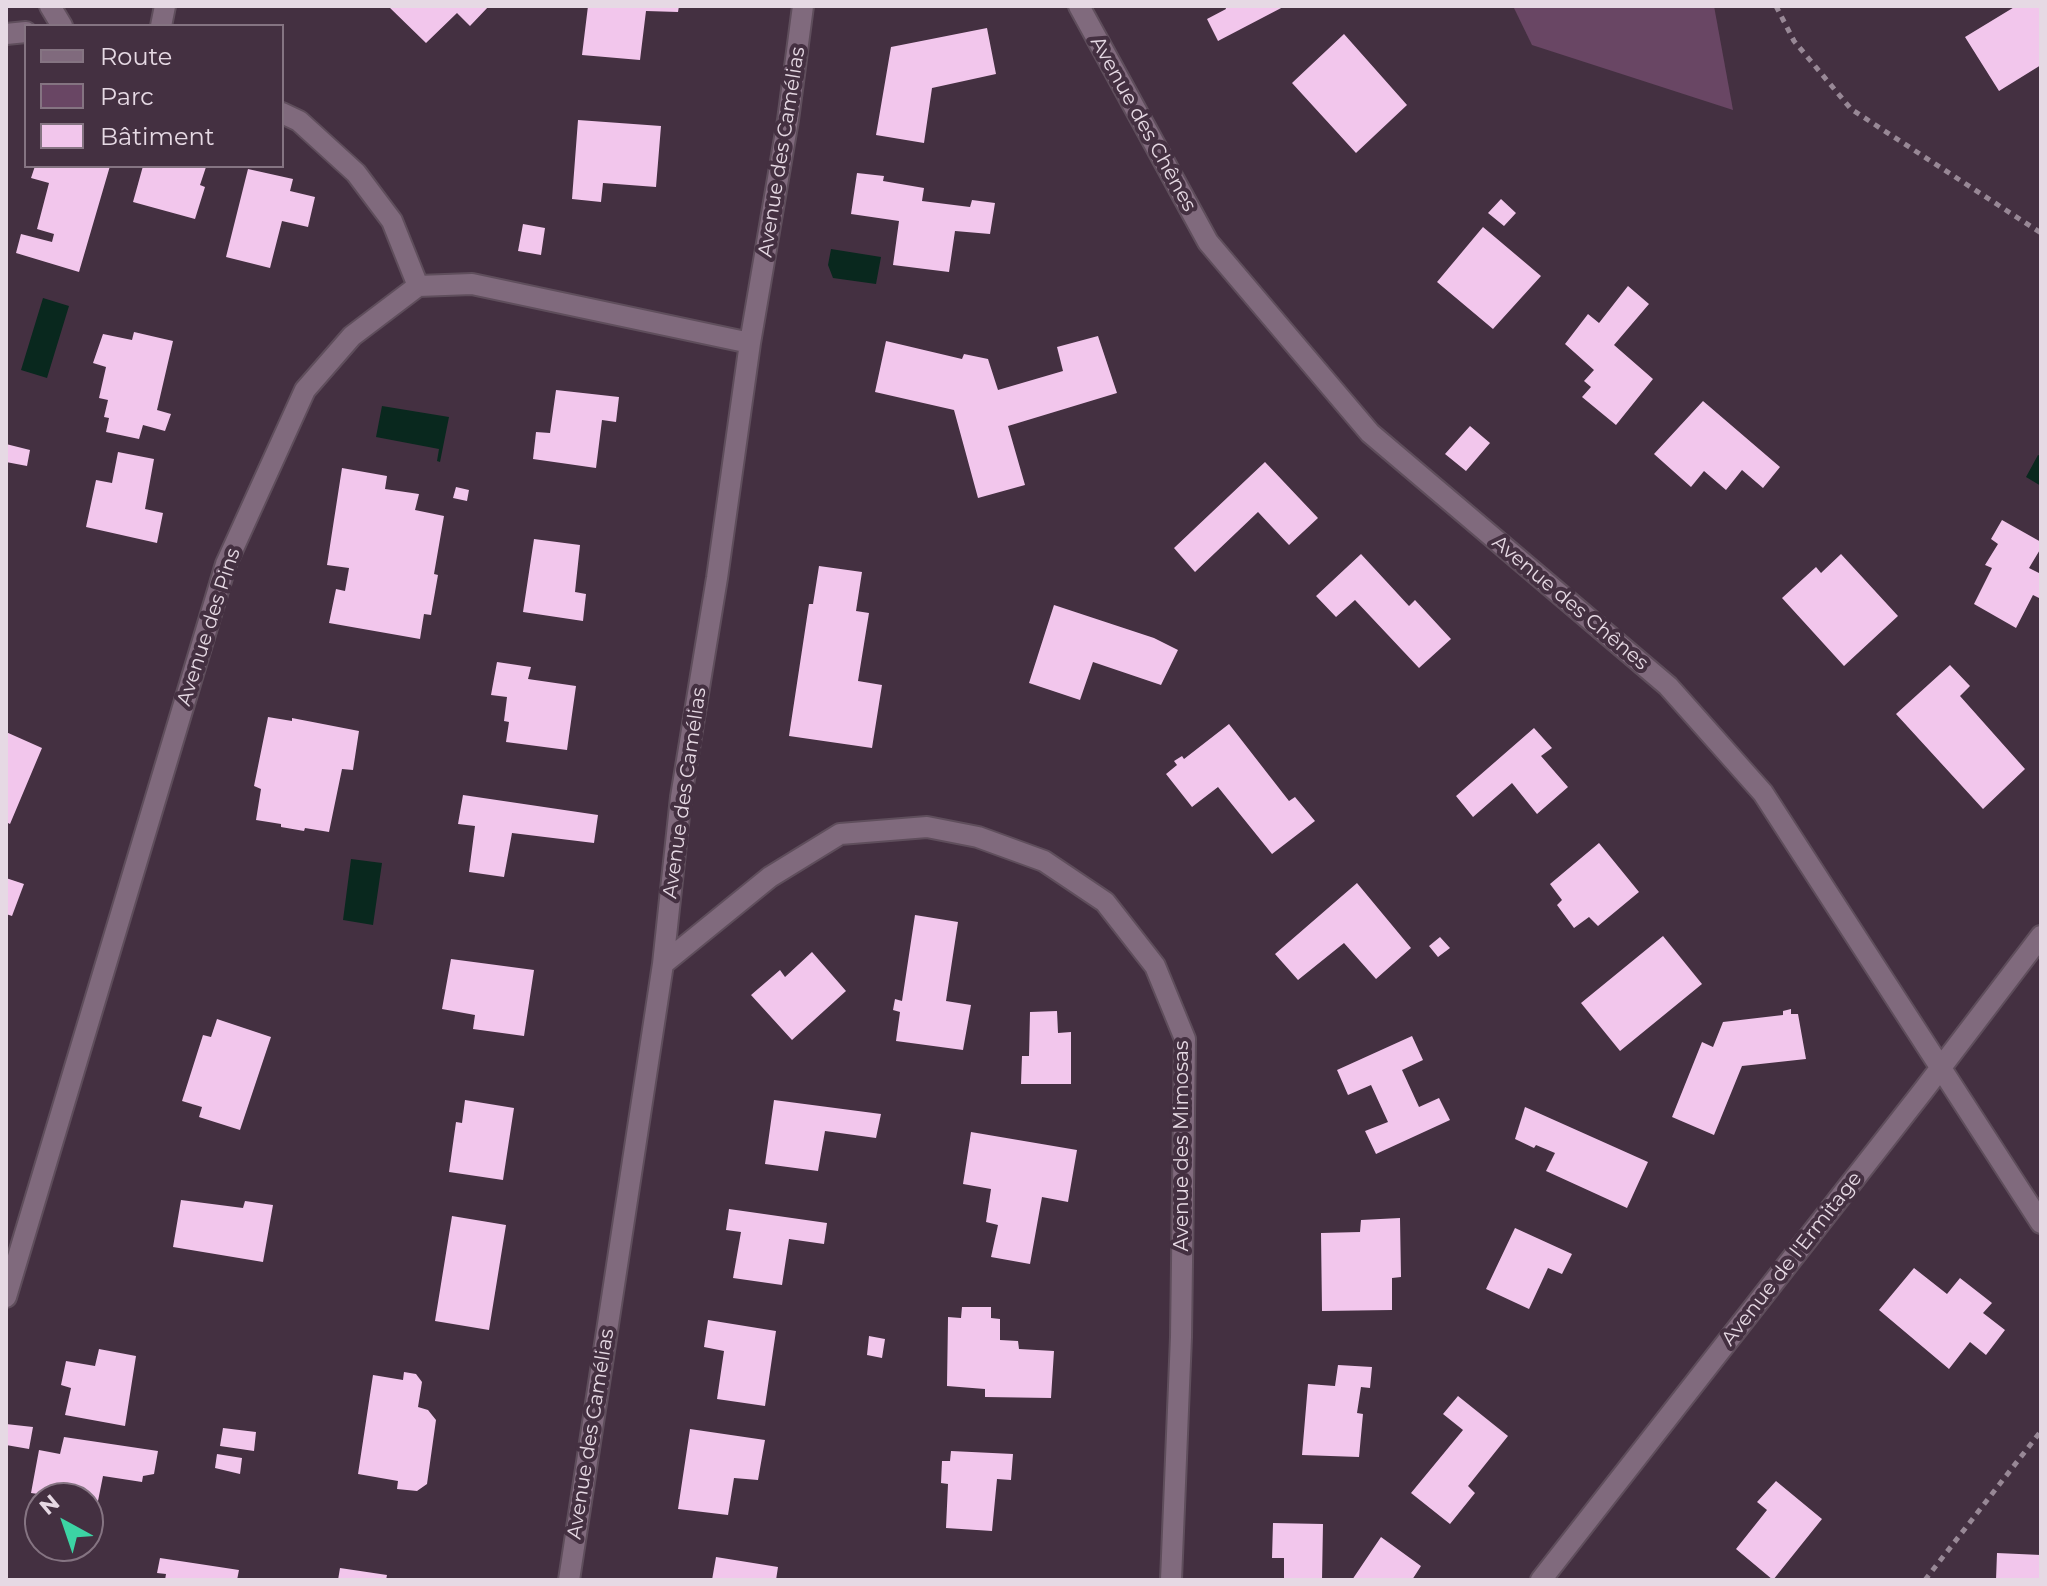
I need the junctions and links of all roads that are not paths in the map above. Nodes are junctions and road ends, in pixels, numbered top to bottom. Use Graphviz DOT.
graph roads {
  1 [pos="50,6"];
  2 [pos="803,6"];
  3 [pos="1079,6"];
  4 [pos="61,24"];
  5 [pos="284,114"];
  6 [pos="418,286"];
  7 [pos="750,343"];
  8 [pos="2041,936"];
  9 [pos="663,964"];
  10 [pos="1941,1068"];
  11 [pos="2041,1223"];
  12 [pos="6,1297"];
  13 [pos="569,1580"];
  14 [pos="1171,1580"];
  15 [pos="1541,1580"];
  1 -- 4 [label="street"];
  2 -- 7 [label="street, Avenue des Camélias"];
  3 -- 10 [label="street, Avenue des Chênes"];
  5 -- 6 [label="street"];
  6 -- 7 [label="street"];
  6 -- 12 [label="street, Avenue des Pins"];
  7 -- 9 [label="street, Avenue des Camélias"];
  8 -- 10 [label="street, Avenue de l'Ermitage"];
  9 -- 13 [label="street, Avenue des Camélias"];
  9 -- 14 [label="street, Avenue des Mimosas"];
  10 -- 11 [label="street, Avenue des Chênes"];
  10 -- 15 [label="street, Avenue de l'Ermitage"];
}
